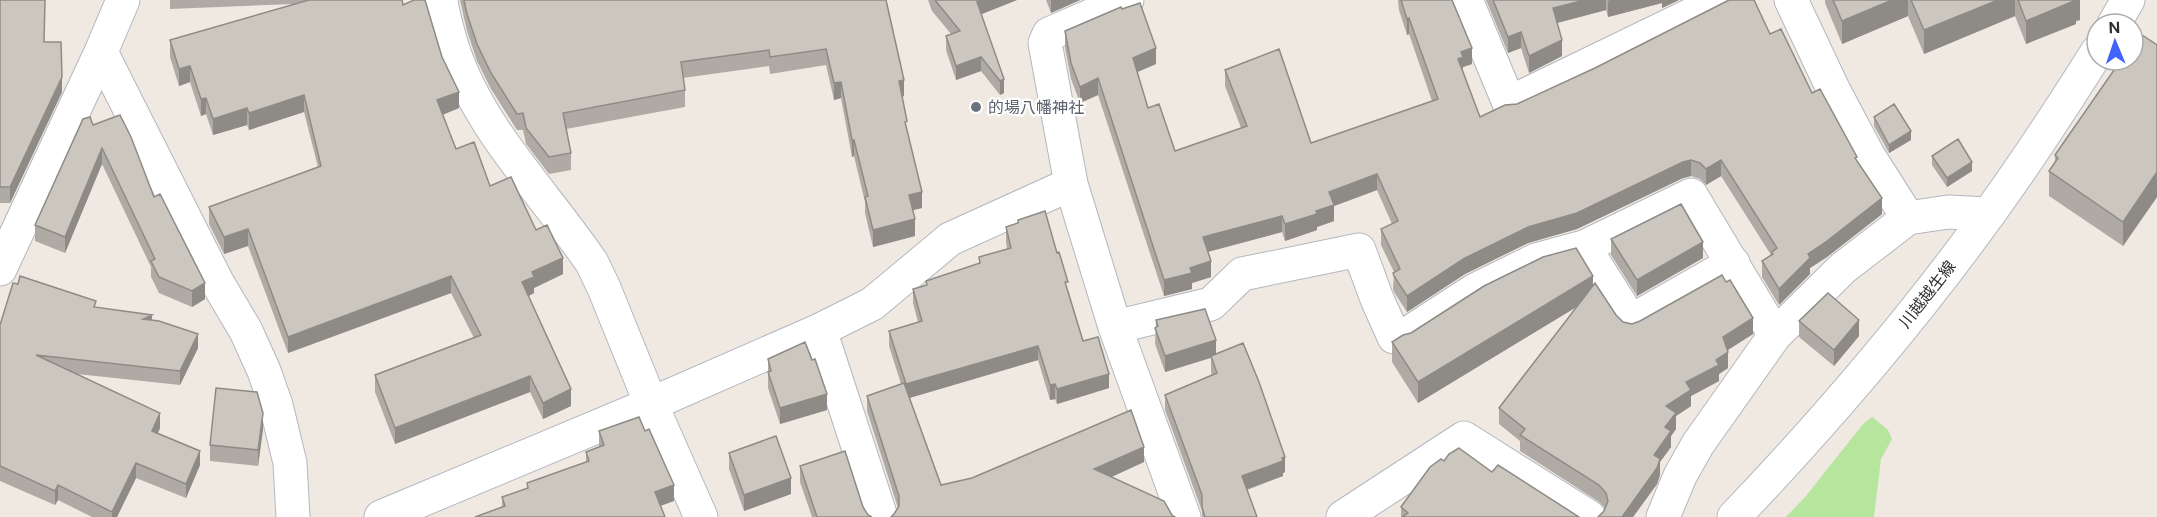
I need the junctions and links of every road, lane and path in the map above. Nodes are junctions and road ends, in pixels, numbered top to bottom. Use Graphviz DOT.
graph roads {
  1 [pos="123,0"];
  2 [pos="441,0"];
  3 [pos="1127,0"];
  4 [pos="1466,0"];
  5 [pos="1722,0"];
  6 [pos="1791,0"];
  7 [pos="101,52"];
  8 [pos="2085,71"];
  9 [pos="1071,184"];
  10 [pos="1989,214"];
  11 [pos="1908,218"];
  12 [pos="1584,247"];
  13 [pos="1733,263"];
  14 [pos="0,268"];
  15 [pos="1115,327"];
  16 [pos="820,330"];
  17 [pos="1775,335"];
  18 [pos="651,404"];
  19 [pos="293,517"];
  20 [pos="381,517"];
  21 [pos="701,517"];
  22 [pos="881,517"];
  23 [pos="1184,517"];
  24 [pos="1343,517"];
  25 [pos="1588,517"];
  26 [pos="1663,517"];
  27 [pos="1734,517"];
  1 -- 7 [label="street"];
  2 -- 18 [label="street"];
  3 -- 9 [label="street"];
  4 -- 5 [label="street"];
  6 -- 11 [label="street"];
  7 -- 14 [label="street"];
  7 -- 19 [label="street"];
  8 -- 10 [label="street, 川越越生線"];
  9 -- 15 [label="street"];
  9 -- 16 [label="street"];
  10 -- 11 [label="street"];
  10 -- 27 [label="street, 川越越生線"];
  11 -- 17 [label="street"];
  12 -- 13 [label="street"];
  12 -- 13 [label="street"];
  12 -- 15 [label="street"];
  13 -- 17 [label="street"];
  15 -- 23 [label="street"];
  16 -- 18 [label="street"];
  16 -- 22 [label="street"];
  17 -- 26 [label="street"];
  18 -- 20 [label="street"];
  18 -- 21 [label="street"];
  24 -- 25 [label="street"];
}
